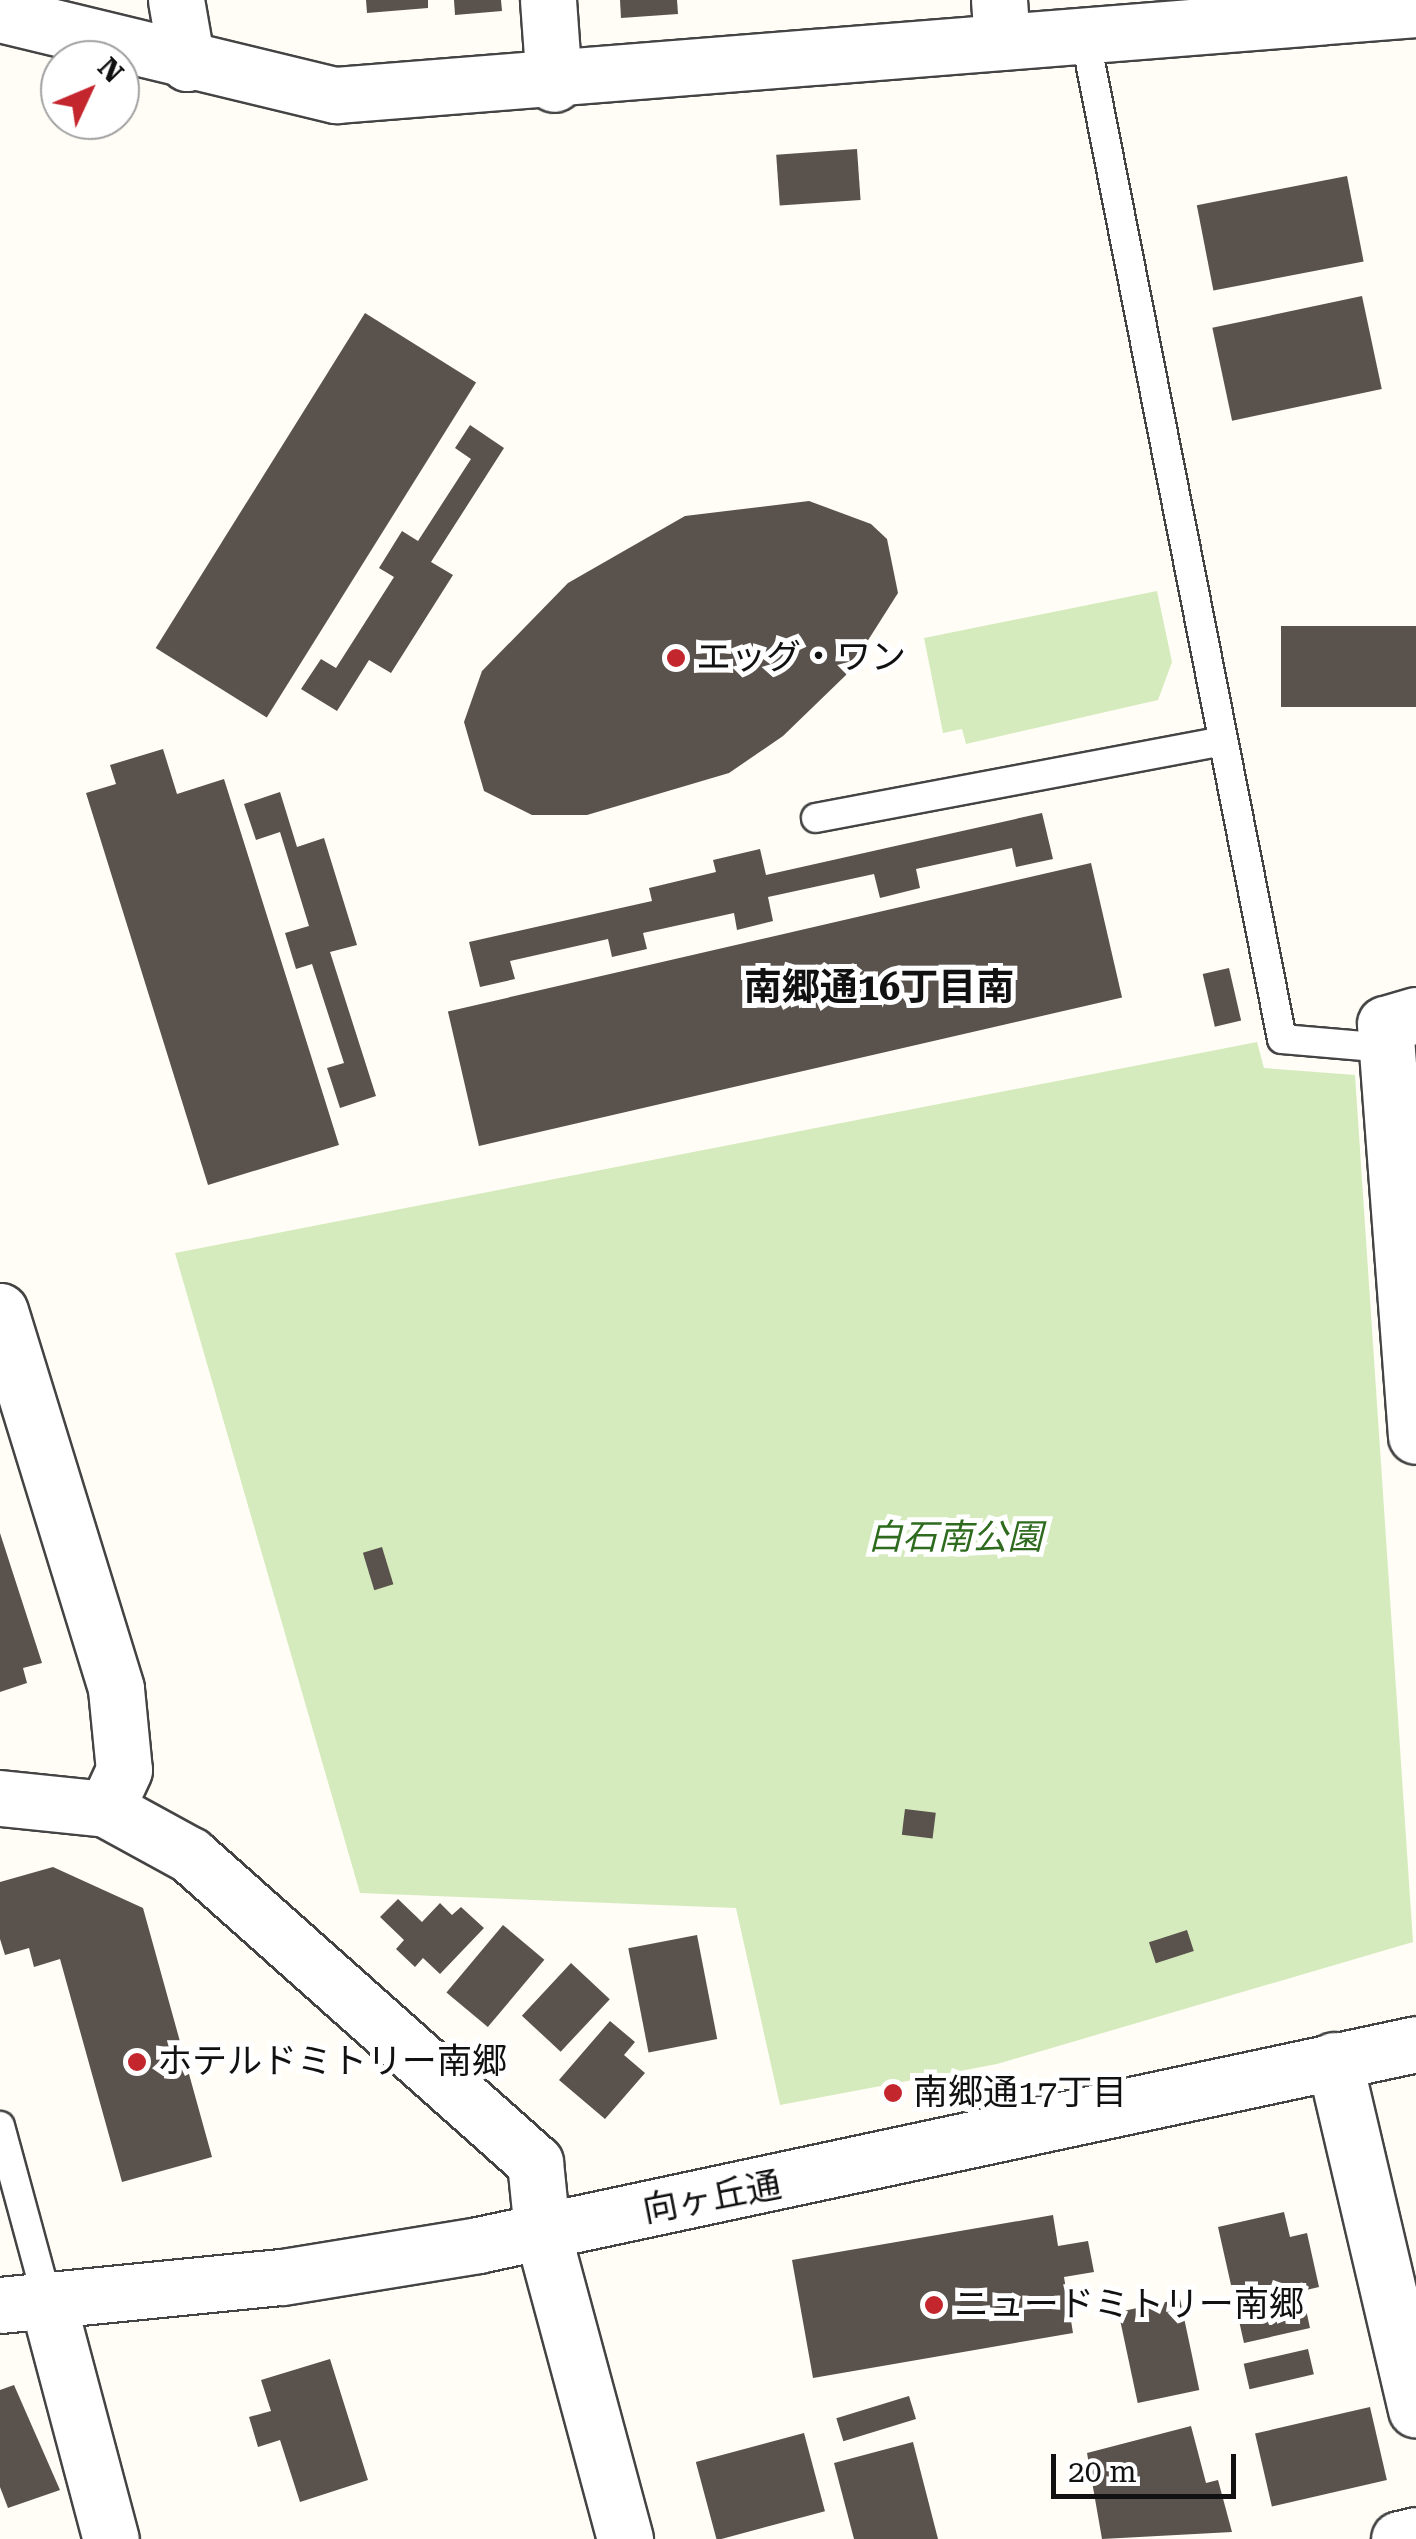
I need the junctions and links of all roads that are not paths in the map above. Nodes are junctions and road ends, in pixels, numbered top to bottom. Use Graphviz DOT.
graph roads {
  1 [pos="176,0"];
  2 [pos="548,0"];
  3 [pos="1416,9"];
  4 [pos="0,14"];
  5 [pos="1000,21"];
  6 [pos="1085,36"];
  7 [pos="187,63"];
  8 [pos="554,84"];
  9 [pos="1219,742"];
  10 [pos="816,818"];
  11 [pos="1401,1032"];
  12 [pos="3,1331"];
  13 [pos="1416,1436"];
  14 [pos="0,1798"];
  15 [pos="106,1809"];
  16 [pos="1416,2044"];
  17 [pos="1334,2060"];
  18 [pos="0,2126"];
  19 [pos="542,2231"];
  20 [pos="24,2304"];
  21 [pos="1416,2410"];
  22 [pos="1416,2535"];
  23 [pos="112,2539"];
  24 [pos="625,2539"];
  25 [pos="1399,2539"];
  1 -- 7 [label="street"];
  2 -- 8 [label="street"];
  3 -- 6 [label="street"];
  4 -- 7 [label="street"];
  5 -- 6 [label="street"];
  5 -- 8 [label="street"];
  6 -- 9 [label="lane"];
  7 -- 8 [label="street"];
  9 -- 10 [label="lane"];
  9 -- 11 [label="lane"];
  11 -- 13 [label="street"];
  12 -- 15 [label="street"];
  14 -- 15 [label="street"];
  15 -- 19 [label="street"];
  16 -- 17 [label="street, 向ヶ丘通"];
  17 -- 19 [label="street, 向ヶ丘通"];
  17 -- 21 [label="street"];
  18 -- 20 [label="lane"];
  19 -- 20 [label="street, 向ヶ丘通"];
  19 -- 24 [label="street"];
  20 -- 23 [label="street"];
  22 -- 25 [label="street"];
}
